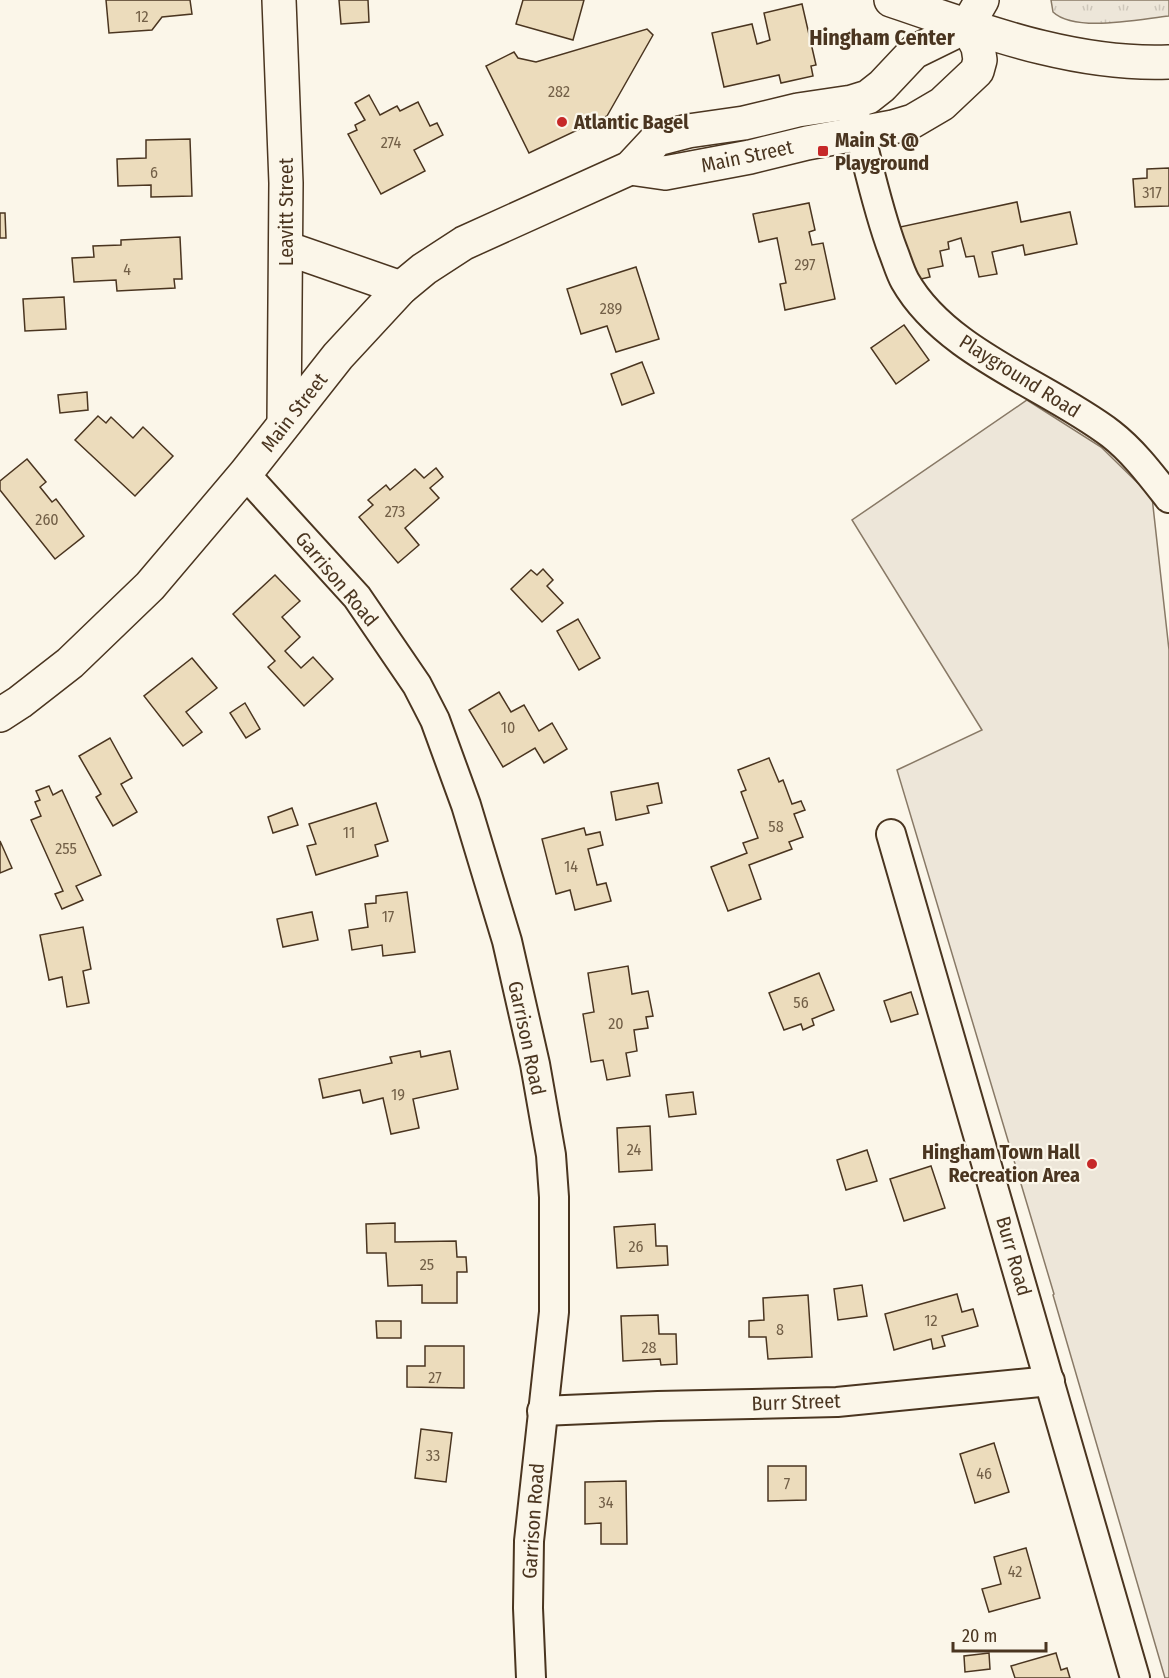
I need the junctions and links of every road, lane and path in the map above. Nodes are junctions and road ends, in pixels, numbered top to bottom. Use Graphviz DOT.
graph roads {
  1 [pos="279,0"];
  2 [pos="891,0"];
  3 [pos="974,13"];
  4 [pos="1169,62"];
  5 [pos="856,117"];
  6 [pos="717,127"];
  7 [pos="723,162"];
  8 [pos="630,168"];
  9 [pos="286,248"];
  10 [pos="401,288"];
  11 [pos="284,424"];
  12 [pos="245,474"];
  13 [pos="1169,498"];
  14 [pos="0,715"];
  15 [pos="891,834"];
  16 [pos="1050,1382"];
  17 [pos="542,1411"];
  18 [pos="531,1678"];
  19 [pos="1135,1678"];
  1 -- 9 [label="main road, Leavitt Street"];
  2 -- 3 [label="main road"];
  3 -- 4 [label="main road"];
  3 -- 5 [label="main road, Main Street"];
  3 -- 5 [label="main road, Main Street"];
  5 -- 6 [label="main road, Main Street"];
  5 -- 7 [label="main road, Main Street"];
  5 -- 13 [label="street, Playground Road"];
  6 -- 7 [label="main road"];
  6 -- 8 [label="main road, Main Street"];
  7 -- 8 [label="main road, Main Street"];
  8 -- 10 [label="main road, Main Street"];
  9 -- 10 [label="main road"];
  9 -- 11 [label="main road, Leavitt Street"];
  10 -- 11 [label="main road, Main Street"];
  11 -- 12 [label="main road, Main Street"];
  12 -- 14 [label="main road, Main Street"];
  12 -- 17 [label="street, Garrison Road"];
  15 -- 16 [label="street, Burr Road"];
  16 -- 17 [label="street, Burr Street"];
  16 -- 19 [label="street, Burr Road"];
  17 -- 18 [label="street, Garrison Road"];
}
